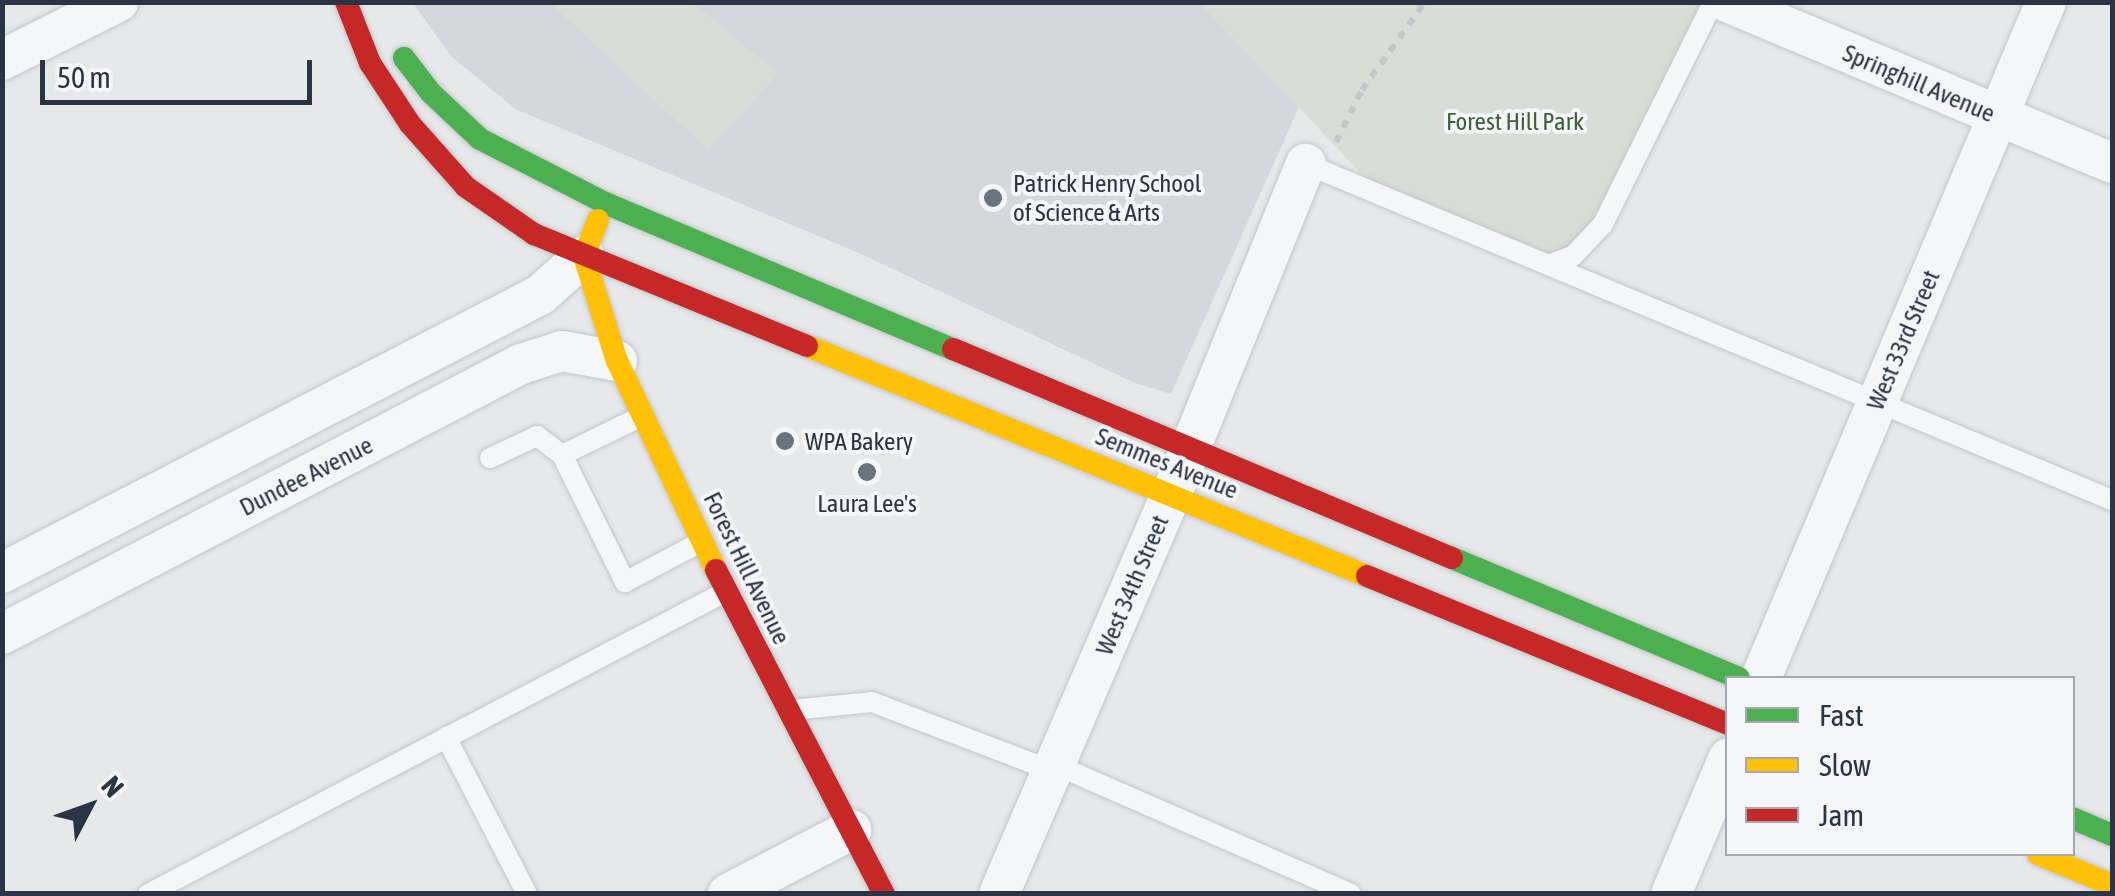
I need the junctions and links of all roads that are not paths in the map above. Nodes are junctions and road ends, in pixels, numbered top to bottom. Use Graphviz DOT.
graph roads {
  1 [pos="118,2"];
  2 [pos="346,2"];
  3 [pos="364,2"];
  4 [pos="1714,2"];
  5 [pos="1727,2"];
  6 [pos="2046,2"];
  7 [pos="2,60"];
  8 [pos="2000,117"];
  9 [pos="2112,164"];
  10 [pos="1314,167"];
  11 [pos="605,203"];
  12 [pos="584,256"];
  13 [pos="1548,265"];
  14 [pos="471,359"];
  15 [pos="617,361"];
  16 [pos="1876,404"];
  17 [pos="643,415"];
  18 [pos="1190,450"];
  19 [pos="562,455"];
  20 [pos="490,458"];
  21 [pos="1171,494"];
  22 [pos="2112,500"];
  23 [pos="703,541"];
  24 [pos="2,573"];
  25 [pos="726,591"];
  26 [pos="2,634"];
  27 [pos="1734,676"];
  28 [pos="1762,676"];
  29 [pos="789,710"];
  30 [pos="1725,723"];
  31 [pos="446,737"];
  32 [pos="1725,766"];
  33 [pos="1054,768"];
  34 [pos="2075,819"];
  35 [pos="851,830"];
  36 [pos="2112,835"];
  37 [pos="2043,856"];
  38 [pos="2112,885"];
  39 [pos="1344,892"];
  40 [pos="148,894"];
  41 [pos="527,894"];
  42 [pos="728,894"];
  43 [pos="884,894"];
  44 [pos="999,894"];
  45 [pos="1671,894"];
  1 -- 7 [label="street"];
  2 -- 12 [label="main road"];
  3 -- 11 [label="main road"];
  4 -- 13 [label="lane"];
  5 -- 8 [label="street, Springhill Avenue"];
  6 -- 8 [label="street, West 33rd Street"];
  8 -- 9 [label="street, Springhill Avenue"];
  8 -- 16 [label="street, West 33rd Street"];
  10 -- 13 [label="lane"];
  10 -- 18 [label="street, West 34th Street"];
  11 -- 12 [label="main road"];
  11 -- 18 [label="main road, Semmes Avenue"];
  12 -- 14 [label="street, Dundee Avenue"];
  12 -- 15 [label="main road, Forest Hill Avenue"];
  12 -- 21 [label="main road, Semmes Avenue"];
  13 -- 16 [label="lane"];
  14 -- 15 [label="street, Dundee Avenue"];
  14 -- 24 [label="street, Dundee Avenue"];
  14 -- 26 [label="street, Dundee Avenue"];
  15 -- 17 [label="main road, Forest Hill Avenue"];
  16 -- 22 [label="lane"];
  16 -- 28 [label="street, West 33rd Street"];
  17 -- 19 [label="lane"];
  17 -- 23 [label="main road, Forest Hill Avenue"];
  18 -- 21 [label="street, West 34th Street"];
  18 -- 27 [label="main road, Semmes Avenue"];
  19 -- 20 [label="lane"];
  19 -- 23 [label="lane"];
  21 -- 30 [label="main road, Semmes Avenue"];
  21 -- 33 [label="street, West 34th Street"];
  23 -- 25 [label="main road, Forest Hill Avenue"];
  25 -- 29 [label="main road, Forest Hill Avenue"];
  25 -- 31 [label="lane"];
  29 -- 33 [label="lane"];
  29 -- 35 [label="main road, Forest Hill Avenue"];
  31 -- 40 [label="lane"];
  31 -- 41 [label="lane"];
  32 -- 45 [label="street"];
  33 -- 39 [label="lane"];
  33 -- 44 [label="street, West 34th Street"];
  34 -- 36 [label="main road"];
  35 -- 42 [label="street"];
  35 -- 43 [label="main road, Forest Hill Avenue"];
  37 -- 38 [label="main road"];
}
